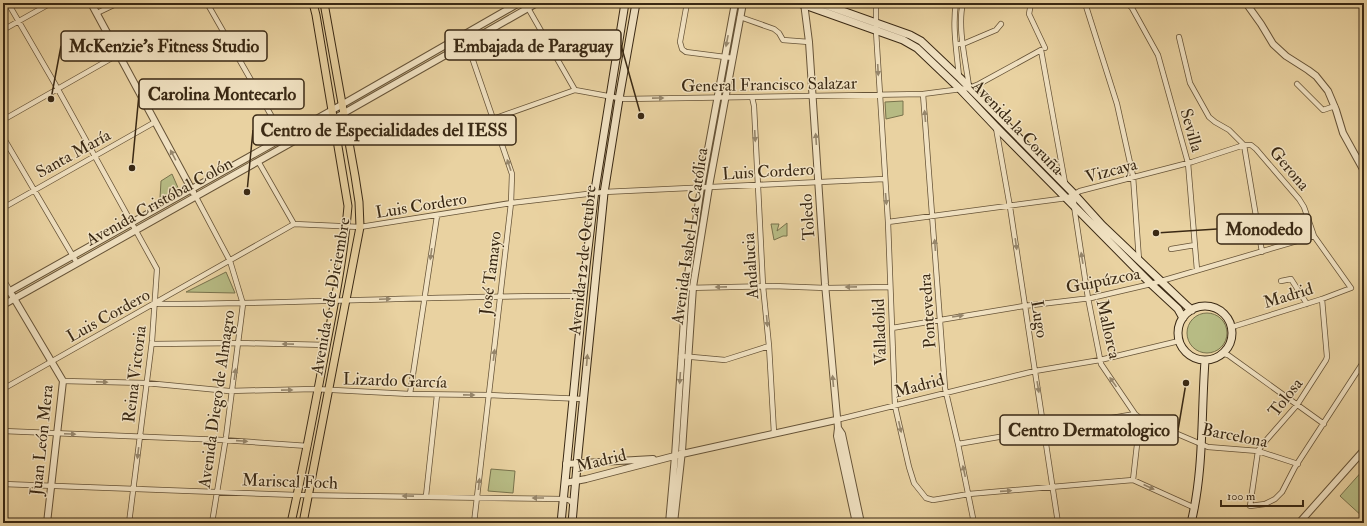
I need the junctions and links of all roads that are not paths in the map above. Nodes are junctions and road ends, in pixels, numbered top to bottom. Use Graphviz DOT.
graph roads {
  1 [pos="8,3"];
  2 [pos="51,3"];
  3 [pos="91,3"];
  4 [pos="118,3"];
  5 [pos="207,3"];
  6 [pos="313,3"];
  7 [pos="324,3"];
  8 [pos="519,3"];
  9 [pos="537,3"];
  10 [pos="625,3"];
  11 [pos="636,3"];
  12 [pos="687,3"];
  13 [pos="734,3"];
  14 [pos="743,3"];
  15 [pos="820,3"];
  16 [pos="876,3"];
  17 [pos="956,3"];
  18 [pos="963,3"];
  19 [pos="1031,3"];
  20 [pos="1084,3"];
  21 [pos="1246,3"];
  22 [pos="803,4"];
  23 [pos="1130,6"];
  24 [pos="528,8"];
  25 [pos="834,9"];
  26 [pos="97,13"];
  27 [pos="740,17"];
  28 [pos="19,21"];
  29 [pos="875,22"];
  30 [pos="1001,24"];
  31 [pos="3,30"];
  32 [pos="876,31"];
  33 [pos="462,34"];
  34 [pos="1178,36"];
  35 [pos="809,42"];
  36 [pos="467,43"];
  37 [pos="956,44"];
  38 [pos="963,44"];
  39 [pos="1043,49"];
  40 [pos="119,54"];
  41 [pos="724,57"];
  42 [pos="733,58"];
  43 [pos="960,78"];
  44 [pos="1297,84"];
  45 [pos="969,88"];
  46 [pos="58,89"];
  47 [pos="960,89"];
  48 [pos="575,90"];
  49 [pos="923,94"];
  50 [pos="879,95"];
  51 [pos="610,96"];
  52 [pos="813,96"];
  53 [pos="717,97"];
  54 [pos="725,97"];
  55 [pos="752,97"];
  56 [pos="619,98"];
  57 [pos="343,104"];
  58 [pos="1335,106"];
  59 [pos="332,110"];
  60 [pos="344,113"];
  61 [pos="333,119"];
  62 [pos="493,119"];
  63 [pos="3,120"];
  64 [pos="155,122"];
  65 [pos="1002,122"];
  66 [pos="996,127"];
  67 [pos="284,136"];
  68 [pos="3,137"];
  69 [pos="288,145"];
  70 [pos="1244,145"];
  71 [pos="95,156"];
  72 [pos="258,161"];
  73 [pos="1188,163"];
  74 [pos="1364,171"];
  75 [pos="1133,176"];
  76 [pos="884,179"];
  77 [pos="818,181"];
  78 [pos="758,185"];
  79 [pos="1065,185"];
  80 [pos="702,187"];
  81 [pos="709,187"];
  82 [pos="192,189"];
  83 [pos="34,190"];
  84 [pos="604,192"];
  85 [pos="595,193"];
  86 [pos="1074,194"];
  87 [pos="196,197"];
  88 [pos="1067,198"];
  89 [pos="511,203"];
  90 [pos="1073,204"];
  91 [pos="1010,206"];
  92 [pos="3,208"];
  93 [pos="437,216"];
  94 [pos="933,217"];
  95 [pos="888,222"];
  96 [pos="131,223"];
  97 [pos="294,224"];
  98 [pos="346,226"];
  99 [pos="360,227"];
  100 [pos="135,230"];
  101 [pos="1314,236"];
  102 [pos="1195,245"];
  103 [pos="1171,249"];
  104 [pos="1262,252"];
  105 [pos="73,256"];
  106 [pos="230,261"];
  107 [pos="1139,262"];
  108 [pos="77,264"];
  109 [pos="1197,270"];
  110 [pos="3,279"];
  111 [pos="1160,281"];
  112 [pos="1281,281"];
  113 [pos="1151,284"];
  114 [pos="763,286"];
  115 [pos="890,287"];
  116 [pos="689,288"];
  117 [pos="826,288"];
  118 [pos="1351,288"];
  119 [pos="10,291"];
  120 [pos="3,295"];
  121 [pos="583,296"];
  122 [pos="500,297"];
  123 [pos="425,298"];
  124 [pos="1088,298"];
  125 [pos="14,299"];
  126 [pos="1322,299"];
  127 [pos="335,301"];
  128 [pos="346,301"];
  129 [pos="155,303"];
  130 [pos="243,304"];
  131 [pos="1307,304"];
  132 [pos="3,305"];
  133 [pos="1024,306"];
  134 [pos="1192,310"];
  135 [pos="1183,318"];
  136 [pos="941,319"];
  137 [pos="1232,327"];
  138 [pos="892,328"];
  139 [pos="1179,341"];
  140 [pos="239,343"];
  141 [pos="152,344"];
  142 [pos="327,345"];
  143 [pos="769,346"];
  144 [pos="1224,354"];
  145 [pos="685,356"];
  146 [pos="1100,360"];
  147 [pos="51,361"];
  148 [pos="1205,361"];
  149 [pos="1364,361"];
  150 [pos="1036,371"];
  151 [pos="63,380"];
  152 [pos="146,383"];
  153 [pos="3,389"];
  154 [pos="318,389"];
  155 [pos="329,390"];
  156 [pos="233,391"];
  157 [pos="946,392"];
  158 [pos="410,394"];
  159 [pos="437,394"];
  160 [pos="489,395"];
  161 [pos="574,398"];
  162 [pos="583,399"];
  163 [pos="1297,405"];
  164 [pos="895,406"];
  165 [pos="1135,414"];
  166 [pos="1140,418"];
  167 [pos="836,420"];
  168 [pos="1324,424"];
  169 [pos="838,428"];
  170 [pos="1045,430"];
  171 [pos="3,431"];
  172 [pos="774,433"];
  173 [pos="57,434"];
  174 [pos="140,436"];
  175 [pos="226,440"];
  176 [pos="958,444"];
  177 [pos="1202,444"];
  178 [pos="308,446"];
  179 [pos="1364,450"];
  180 [pos="1258,451"];
  181 [pos="678,455"];
  182 [pos="666,458"];
  183 [pos="566,464"];
  184 [pos="577,464"];
  185 [pos="1298,464"];
  186 [pos="1133,480"];
  187 [pos="576,482"];
  188 [pos="565,483"];
  189 [pos="3,484"];
  190 [pos="50,486"];
  191 [pos="1053,487"];
  192 [pos="133,490"];
  193 [pos="217,492"];
  194 [pos="969,494"];
  195 [pos="297,495"];
  196 [pos="307,495"];
  197 [pos="426,496"];
  198 [pos="478,498"];
  199 [pos="563,498"];
  200 [pos="574,505"];
  201 [pos="1195,508"];
  202 [pos="46,523"];
  203 [pos="129,523"];
  204 [pos="212,523"];
  205 [pos="291,523"];
  206 [pos="303,523"];
  207 [pos="474,523"];
  208 [pos="561,523"];
  209 [pos="572,523"];
  210 [pos="669,523"];
  211 [pos="674,523"];
  212 [pos="856,523"];
  213 [pos="861,523"];
  214 [pos="974,523"];
  215 [pos="1058,523"];
  216 [pos="1191,523"];
  217 [pos="1299,523"];
  1 -- 28 [label="street, Reina Victoria"];
  2 -- 28 [label="street"];
  3 -- 26 [label="street, Avenida Diego de Almagro"];
  4 -- 26 [label="street"];
  5 -- 67 [label="street"];
  6 -- 59 [label="main road, Avenida 6 de Diciembre"];
  7 -- 57 [label="main road, Avenida 6 de Diciembre"];
  8 -- 33 [label="street, Avenida Cristóbal Colón"];
  9 -- 24 [label="street, Avenida Cristóbal Colón"];
  10 -- 51 [label="main road, Avenida 12 de Octubre"];
  11 -- 56 [label="main road, Avenida 12 de Octubre"];
  12 -- 41 [label="street"];
  13 -- 41 [label="street, Avenida Isabel La Católica, one-way"];
  14 -- 27 [label="street, Avenida Isabel La Católica"];
  15 -- 25 [label="main road, Avenida la Coruña"];
  16 -- 29 [label="street, Valladolid"];
  17 -- 37 [label="street"];
  18 -- 38 [label="street"];
  19 -- 39 [label="street"];
  20 -- 75 [label="street"];
  21 -- 58 [label="street"];
  22 -- 25 [label="main road, Avenida la Coruña"];
  22 -- 35 [label="street, Toledo"];
  23 -- 73 [label="street, Sevilla"];
  24 -- 36 [label="street, Avenida Cristóbal Colón"];
  24 -- 48 [label="street"];
  25 -- 29 [label="main road, Avenida la Coruña"];
  25 -- 32 [label="main road, Avenida la Coruña"];
  26 -- 40 [label="street, Avenida Diego de Almagro"];
  27 -- 35 [label="street"];
  27 -- 42 [label="street, Avenida Isabel La Católica"];
  28 -- 31 [label="street"];
  28 -- 46 [label="street, Reina Victoria"];
  29 -- 32 [label="street, Valladolid"];
  29 -- 43 [label="main road, Avenida la Coruña"];
  30 -- 38 [label="street"];
  32 -- 47 [label="main road, Avenida la Coruña"];
  32 -- 50 [label="street, Valladolid, one-way"];
  33 -- 36 [label="street, José Tamayo"];
  33 -- 57 [label="street, Avenida Cristóbal Colón"];
  34 -- 70 [label="street, Gerona"];
  35 -- 52 [label="street, Toledo"];
  36 -- 60 [label="street, Avenida Cristóbal Colón"];
  36 -- 62 [label="street, José Tamayo"];
  37 -- 38 [label="street"];
  37 -- 43 [label="street"];
  38 -- 45 [label="street"];
  39 -- 45 [label="street, General Francisco Salazar"];
  39 -- 79 [label="street"];
  40 -- 46 [label="street"];
  40 -- 64 [label="street, Avenida Diego de Almagro"];
  41 -- 42 [label="street"];
  41 -- 53 [label="street, Avenida Isabel La Católica"];
  42 -- 54 [label="street, Avenida Isabel La Católica"];
  43 -- 45 [label="main road, Avenida la Coruña"];
  43 -- 47 [label="street"];
  44 -- 58 [label="street"];
  45 -- 47 [label="street, General Francisco Salazar"];
  45 -- 65 [label="main road, Avenida la Coruña"];
  46 -- 63 [label="street"];
  46 -- 71 [label="street, Reina Victoria"];
  47 -- 49 [label="street, General Francisco Salazar"];
  47 -- 66 [label="main road, Avenida la Coruña"];
  48 -- 51 [label="street, General Francisco Salazar"];
  48 -- 62 [label="street, General Francisco Salazar"];
  49 -- 50 [label="street, General Francisco Salazar"];
  94 -- 49 [label="street, Pontevedra, one-way"];
  50 -- 52 [label="street, General Francisco Salazar"];
  50 -- 76 [label="street, Valladolid"];
  51 -- 56 [label="street, General Francisco Salazar"];
  51 -- 85 [label="main road, Avenida 12 de Octubre"];
  52 -- 55 [label="street, General Francisco Salazar"];
  77 -- 52 [label="street, Toledo, one-way"];
  53 -- 54 [label="street, General Francisco Salazar"];
  56 -- 53 [label="street, General Francisco Salazar, one-way"];
  53 -- 80 [label="street, Avenida Isabel La Católica"];
  54 -- 55 [label="street, General Francisco Salazar"];
  54 -- 81 [label="street, Avenida Isabel La Católica"];
  55 -- 78 [label="street, Andalucia, one-way"];
  56 -- 84 [label="main road, Avenida 12 de Octubre"];
  57 -- 59 [label="street, Avenida Cristóbal Colón"];
  57 -- 60 [label="main road, Avenida 6 de Diciembre"];
  58 -- 74 [label="street"];
  59 -- 61 [label="main road, Avenida 6 de Diciembre"];
  59 -- 67 [label="street, Avenida Cristóbal Colón"];
  60 -- 61 [label="street, Avenida Cristóbal Colón"];
  60 -- 99 [label="main road, Avenida 6 de Diciembre"];
  61 -- 69 [label="street, Avenida Cristóbal Colón"];
  61 -- 98 [label="main road, Avenida 6 de Diciembre"];
  89 -- 62 [label="street, José Tamayo, one-way"];
  64 -- 71 [label="street, Santa María"];
  82 -- 64 [label="street, Avenida Diego de Almagro, one-way"];
  65 -- 66 [label="street"];
  65 -- 79 [label="main road, Avenida la Coruña"];
  66 -- 88 [label="main road, Avenida la Coruña"];
  66 -- 91 [label="street, Lugo"];
  67 -- 69 [label="street"];
  67 -- 82 [label="street, Avenida Cristóbal Colón"];
  68 -- 83 [label="street"];
  69 -- 72 [label="street, Avenida Cristóbal Colón"];
  70 -- 73 [label="street, Vizcaya"];
  70 -- 101 [label="street, Gerona"];
  70 -- 104 [label="street"];
  71 -- 83 [label="street, Santa María"];
  71 -- 96 [label="street, Reina Victoria"];
  72 -- 87 [label="street, Avenida Cristóbal Colón"];
  72 -- 97 [label="street"];
  73 -- 75 [label="street, Vizcaya"];
  73 -- 102 [label="street, Sevilla"];
  75 -- 86 [label="street, Vizcaya"];
  75 -- 107 [label="street"];
  76 -- 77 [label="street, Luis Cordero"];
  76 -- 95 [label="street, Valladolid, one-way"];
  77 -- 78 [label="street, Luis Cordero"];
  77 -- 117 [label="street, Toledo"];
  78 -- 81 [label="street, Luis Cordero"];
  78 -- 114 [label="street, Andalucia"];
  79 -- 86 [label="main road, Avenida la Coruña"];
  80 -- 81 [label="street, Luis Cordero"];
  80 -- 84 [label="street, Luis Cordero"];
  80 -- 116 [label="street, Avenida Isabel La Católica"];
  81 -- 116 [label="street, Avenida Isabel La Católica"];
  82 -- 87 [label="street, Avenida Diego de Almagro"];
  82 -- 96 [label="street, Avenida Cristóbal Colón"];
  83 -- 92 [label="street, Santa María"];
  83 -- 105 [label="street"];
  84 -- 85 [label="street, Luis Cordero"];
  162 -- 84 [label="main road, Avenida 12 de Octubre, one-way"];
  85 -- 89 [label="street, Luis Cordero"];
  85 -- 121 [label="main road, Avenida 12 de Octubre"];
  86 -- 88 [label="street, Vizcaya"];
  86 -- 90 [label="street, Mallorca"];
  86 -- 107 [label="main road, Avenida la Coruña"];
  87 -- 100 [label="street, Avenida Cristóbal Colón"];
  87 -- 106 [label="street, Avenida Diego de Almagro"];
  88 -- 90 [label="main road, Avenida la Coruña"];
  88 -- 91 [label="street, Vizcaya"];
  89 -- 93 [label="street, Luis Cordero"];
  89 -- 122 [label="street, José Tamayo"];
  90 -- 113 [label="main road, Avenida la Coruña"];
  124 -- 90 [label="street, Mallorca, one-way"];
  91 -- 94 [label="street, Vizcaya"];
  91 -- 133 [label="street, Lugo, one-way"];
  93 -- 99 [label="street, Luis Cordero"];
  93 -- 123 [label="street, one-way"];
  94 -- 95 [label="street, Vizcaya"];
  136 -- 94 [label="street, Pontevedra, one-way"];
  95 -- 115 [label="street, Valladolid"];
  96 -- 100 [label="street, Reina Victoria"];
  96 -- 105 [label="street, Avenida Cristóbal Colón"];
  97 -- 98 [label="street, Luis Cordero"];
  97 -- 106 [label="street, Luis Cordero"];
  98 -- 99 [label="street, Luis Cordero"];
  98 -- 127 [label="main road, Avenida 6 de Diciembre"];
  99 -- 128 [label="main road, Avenida 6 de Diciembre"];
  100 -- 108 [label="street, Avenida Cristóbal Colón"];
  100 -- 129 [label="street, Reina Victoria"];
  101 -- 104 [label="street, Guipúzcoa"];
  101 -- 118 [label="street, Gerona"];
  102 -- 103 [label="street"];
  102 -- 109 [label="street, Sevilla"];
  104 -- 109 [label="street, Guipúzcoa"];
  105 -- 108 [label="street"];
  105 -- 119 [label="street, Avenida Cristóbal Colón"];
  106 -- 129 [label="street, Luis Cordero"];
  106 -- 130 [label="street, Avenida Diego de Almagro"];
  107 -- 111 [label="main road, Avenida la Coruña"];
  108 -- 125 [label="street, Avenida Cristóbal Colón"];
  109 -- 111 [label="street, Guipúzcoa"];
  110 -- 119 [label="street, Juan León Mera"];
  111 -- 113 [label="street, Guipúzcoa"];
  111 -- 134 [label="main road, Avenida la Coruña"];
  112 -- 131 [label="street"];
  113 -- 124 [label="street, Guipúzcoa"];
  113 -- 135 [label="main road, Avenida la Coruña"];
  114 -- 116 [label="street, one-way"];
  114 -- 117 [label="street"];
  114 -- 143 [label="street, Andalucia, one-way"];
  115 -- 117 [label="street, one-way"];
  115 -- 138 [label="street, Valladolid"];
  116 -- 145 [label="street, Avenida Isabel La Católica"];
  167 -- 117 [label="street, Toledo, one-way"];
  118 -- 126 [label="street, Madrid"];
  119 -- 120 [label="street, Avenida Cristóbal Colón"];
  119 -- 125 [label="street, Juan León Mera"];
  121 -- 122 [label="street"];
  121 -- 161 [label="main road, Avenida 12 de Octubre"];
  122 -- 123 [label="street"];
  160 -- 122 [label="street, José Tamayo, one-way"];
  128 -- 123 [label="street, one-way"];
  123 -- 158 [label="street"];
  124 -- 133 [label="street, Guipúzcoa"];
  124 -- 146 [label="street, Mallorca"];
  125 -- 132 [label="street, Avenida Cristóbal Colón"];
  125 -- 147 [label="street, Juan León Mera"];
  126 -- 131 [label="street, Madrid"];
  126 -- 163 [label="street, Tolosa"];
  127 -- 128 [label="street"];
  127 -- 130 [label="street"];
  127 -- 142 [label="main road, Avenida 6 de Diciembre"];
  128 -- 155 [label="main road, Avenida 6 de Diciembre"];
  129 -- 130 [label="street"];
  129 -- 141 [label="street, Reina Victoria"];
  129 -- 147 [label="street, Luis Cordero"];
  130 -- 140 [label="street, Avenida Diego de Almagro"];
  131 -- 137 [label="street, Madrid"];
  136 -- 133 [label="street, Guipúzcoa, one-way"];
  133 -- 150 [label="street, Lugo"];
  134 -- 135 [label="main road"];
  134 -- 137 [label="main road"];
  135 -- 139 [label="main road"];
  136 -- 138 [label="street, Guipúzcoa"];
  136 -- 157 [label="street, Pontevedra"];
  137 -- 144 [label="main road"];
  138 -- 164 [label="street, Valladolid"];
  139 -- 146 [label="street, Madrid"];
  139 -- 148 [label="main road"];
  140 -- 141 [label="street"];
  142 -- 140 [label="street, one-way"];
  156 -- 140 [label="street, Avenida Diego de Almagro, one-way"];
  141 -- 152 [label="street, Reina Victoria"];
  142 -- 154 [label="main road, Avenida 6 de Diciembre"];
  143 -- 145 [label="street"];
  143 -- 172 [label="street, Andalucia"];
  144 -- 148 [label="main road"];
  144 -- 163 [label="street"];
  145 -- 181 [label="street, Avenida Isabel La Católica"];
  146 -- 150 [label="street, Madrid"];
  165 -- 146 [label="street, Mallorca, one-way"];
  147 -- 151 [label="street, Juan León Mera"];
  147 -- 153 [label="street, Luis Cordero"];
  148 -- 177 [label="main road"];
  149 -- 168 [label="street"];
  150 -- 157 [label="street, Madrid"];
  150 -- 170 [label="street, Lugo, one-way"];
  151 -- 152 [label="street, Lizardo García, one-way"];
  151 -- 173 [label="street, Juan León Mera"];
  152 -- 156 [label="street, Lizardo García"];
  152 -- 174 [label="street, Reina Victoria"];
  154 -- 155 [label="street, Lizardo García"];
  156 -- 154 [label="street, Lizardo García, one-way"];
  154 -- 178 [label="main road, Avenida 6 de Diciembre"];
  155 -- 158 [label="street, Lizardo García"];
  155 -- 196 [label="main road, Avenida 6 de Diciembre"];
  156 -- 175 [label="street, Avenida Diego de Almagro"];
  157 -- 164 [label="street, Madrid"];
  157 -- 176 [label="street, Pontevedra"];
  158 -- 159 [label="street, Lizardo García"];
  159 -- 160 [label="street, Lizardo García, one-way"];
  159 -- 197 [label="street"];
  160 -- 161 [label="street, Lizardo García"];
  198 -- 160 [label="street, José Tamayo, one-way"];
  161 -- 162 [label="street, Lizardo García"];
  161 -- 183 [label="main road, Avenida 12 de Octubre"];
  162 -- 184 [label="main road, Avenida 12 de Octubre"];
  163 -- 168 [label="street"];
  163 -- 180 [label="street, Tolosa"];
  164 -- 167 [label="street, Madrid"];
  164 -- 194 [label="street, Valladolid, one-way"];
  165 -- 166 [label="street, Barcelona"];
  165 -- 170 [label="street"];
  166 -- 177 [label="street, Barcelona"];
  166 -- 186 [label="street"];
  167 -- 169 [label="street, Toledo"];
  167 -- 172 [label="street, Madrid"];
  168 -- 185 [label="street"];
  169 -- 212 [label="street, Toledo"];
  169 -- 213 [label="street, Toledo"];
  170 -- 176 [label="street"];
  170 -- 191 [label="street, Lugo"];
  171 -- 173 [label="street"];
  172 -- 181 [label="street, Madrid"];
  173 -- 174 [label="street, one-way"];
  173 -- 190 [label="street, Juan León Mera"];
  174 -- 175 [label="street"];
  174 -- 192 [label="street, Reina Victoria, one-way"];
  175 -- 178 [label="street, one-way"];
  175 -- 193 [label="street, Avenida Diego de Almagro"];
  194 -- 176 [label="street, Pontevedra, one-way"];
  177 -- 180 [label="street, Barcelona"];
  177 -- 201 [label="main road"];
  178 -- 195 [label="main road, Avenida 6 de Diciembre"];
  179 -- 217 [label="street"];
  180 -- 185 [label="street, Barcelona"];
  180 -- 185 [label="street"];
  181 -- 182 [label="street, Madrid"];
  181 -- 210 [label="street, Avenida Isabel La Católica"];
  181 -- 211 [label="street, Avenida Isabel La Católica"];
  182 -- 184 [label="street, Madrid"];
  182 -- 187 [label="street, Madrid"];
  183 -- 184 [label="street, Madrid"];
  183 -- 188 [label="main road, Avenida 12 de Octubre"];
  184 -- 187 [label="main road, Avenida 12 de Octubre"];
  186 -- 191 [label="street, Valladolid"];
  186 -- 201 [label="street, Valladolid, one-way"];
  187 -- 188 [label="street, Madrid"];
  187 -- 200 [label="main road, Avenida 12 de Octubre"];
  188 -- 199 [label="main road, Avenida 12 de Octubre"];
  189 -- 190 [label="street, Mariscal Foch"];
  190 -- 192 [label="street, Mariscal Foch"];
  190 -- 202 [label="street, Juan León Mera"];
  194 -- 191 [label="street, Valladolid, one-way"];
  191 -- 215 [label="street, Lugo"];
  192 -- 193 [label="street, Mariscal Foch"];
  192 -- 203 [label="street, Reina Victoria"];
  193 -- 195 [label="street, Mariscal Foch"];
  193 -- 204 [label="street, Avenida Diego de Almagro"];
  194 -- 214 [label="street, Pontevedra"];
  195 -- 196 [label="street, Mariscal Foch"];
  195 -- 205 [label="main road, Avenida 6 de Diciembre"];
  197 -- 196 [label="street, Mariscal Foch, one-way"];
  196 -- 206 [label="main road, Avenida 6 de Diciembre"];
  197 -- 198 [label="street, Mariscal Foch"];
  199 -- 198 [label="street, Mariscal Foch, one-way"];
  198 -- 207 [label="street, José Tamayo"];
  199 -- 200 [label="street"];
  199 -- 208 [label="main road, Avenida 12 de Octubre"];
  200 -- 209 [label="main road, Avenida 12 de Octubre"];
  201 -- 216 [label="main road"];
}
